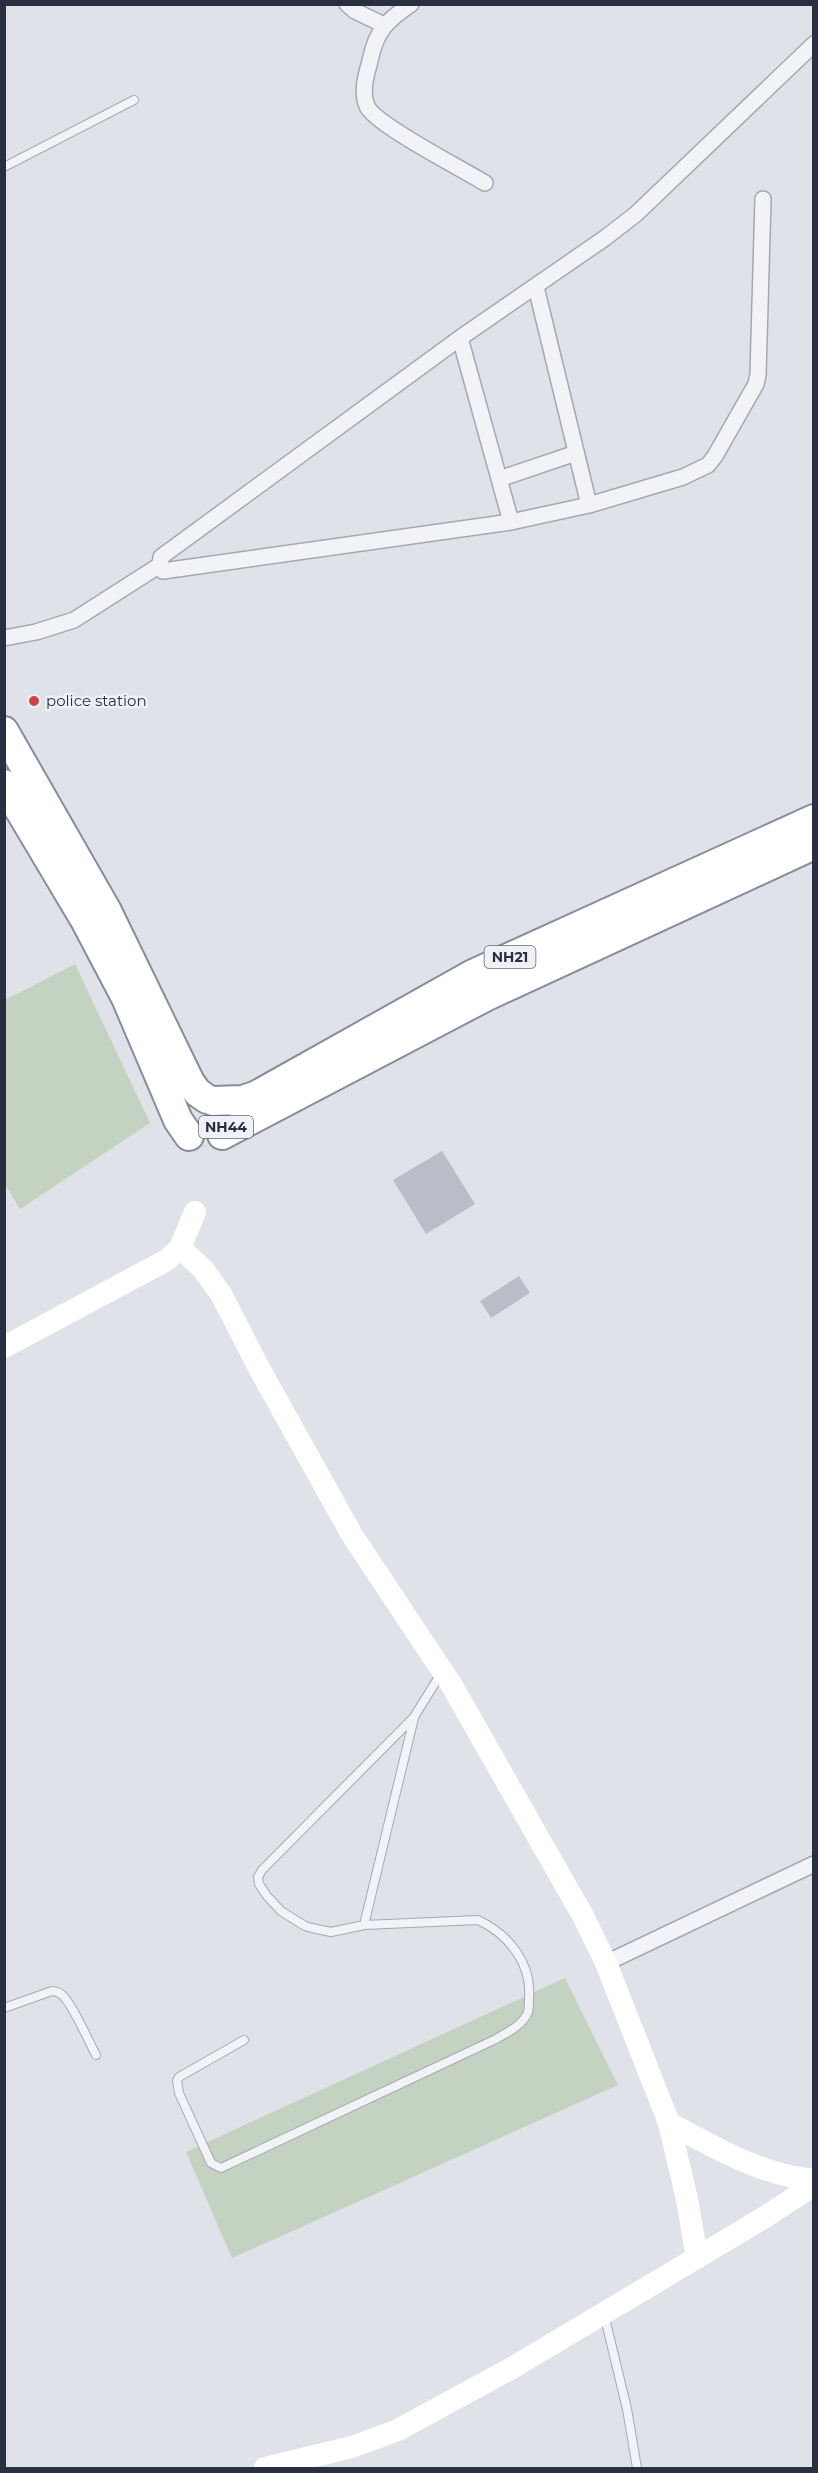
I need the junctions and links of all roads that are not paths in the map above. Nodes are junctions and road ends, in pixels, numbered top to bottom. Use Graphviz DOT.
graph roads {
  1 [pos="347,4"];
  2 [pos="411,4"];
  3 [pos="384,24"];
  4 [pos="813,44"];
  5 [pos="134,100"];
  6 [pos="4,167"];
  7 [pos="485,183"];
  8 [pos="763,199"];
  9 [pos="536,287"];
  10 [pos="460,338"];
  11 [pos="576,453"];
  12 [pos="499,479"];
  13 [pos="589,504"];
  14 [pos="511,522"];
  15 [pos="160,566"];
  16 [pos="4,638"];
  17 [pos="4,731"];
  18 [pos="4,784"];
  19 [pos="813,819"];
  20 [pos="813,845"];
  21 [pos="210,1100"];
  22 [pos="222,1135"];
  23 [pos="189,1136"];
  24 [pos="195,1212"];
  25 [pos="180,1248"];
  26 [pos="4,1347"];
  27 [pos="443,1671"];
  28 [pos="414,1717"];
  29 [pos="813,1864"];
  30 [pos="364,1925"];
  31 [pos="606,1963"];
  32 [pos="4,2008"];
  33 [pos="244,2040"];
  34 [pos="96,2055"];
  35 [pos="669,2123"];
  36 [pos="813,2180"];
  37 [pos="813,2185"];
  38 [pos="697,2258"];
  39 [pos="603,2312"];
  40 [pos="265,2469"];
  41 [pos="637,2469"];
  1 -- 3 [label="street"];
  2 -- 3 [label="street"];
  3 -- 7 [label="street"];
  4 -- 9 [label="street"];
  5 -- 6 [label="lane"];
  8 -- 13 [label="street"];
  9 -- 10 [label="street"];
  9 -- 11 [label="street"];
  10 -- 12 [label="street"];
  10 -- 15 [label="street"];
  11 -- 12 [label="street"];
  11 -- 13 [label="street"];
  12 -- 14 [label="street"];
  13 -- 14 [label="street"];
  14 -- 15 [label="street"];
  15 -- 16 [label="street"];
  17 -- 21 [label="highway"];
  18 -- 23 [label="highway"];
  19 -- 21 [label="highway, NH21"];
  20 -- 22 [label="highway, NH44"];
  21 -- 22 [label="highway, NH44"];
  21 -- 23 [label="highway, NH44"];
  22 -- 23 [label="highway, NH44"];
  24 -- 25 [label="street"];
  25 -- 26 [label="street"];
  25 -- 27 [label="street"];
  27 -- 28 [label="lane"];
  27 -- 31 [label="street"];
  28 -- 30 [label="lane"];
  28 -- 30 [label="lane"];
  29 -- 31 [label="street"];
  30 -- 33 [label="lane"];
  31 -- 35 [label="street"];
  32 -- 34 [label="lane"];
  35 -- 36 [label="street"];
  35 -- 38 [label="street"];
  37 -- 38 [label="street"];
  38 -- 39 [label="street"];
  39 -- 40 [label="street"];
  39 -- 41 [label="lane"];
}
